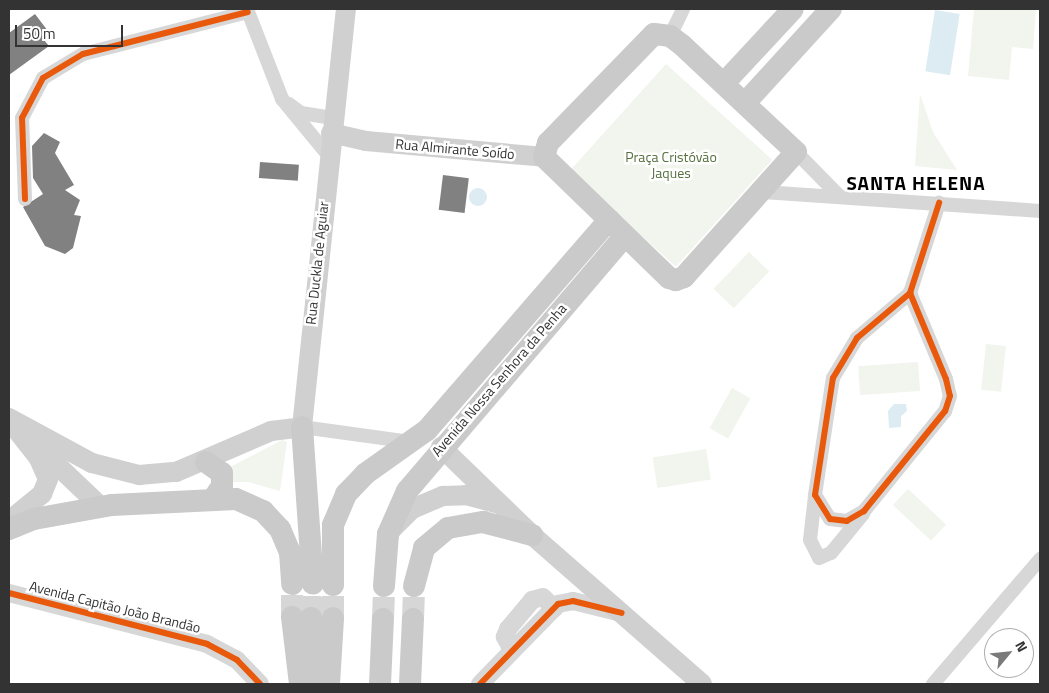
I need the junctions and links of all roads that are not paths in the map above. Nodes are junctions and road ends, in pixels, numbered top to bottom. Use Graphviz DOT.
graph roads {
  1 [pos="346,9"];
  2 [pos="683,9"];
  3 [pos="793,9"];
  4 [pos="831,9"];
  5 [pos="248,10"];
  6 [pos="670,36"];
  7 [pos="726,81"];
  8 [pos="282,99"];
  9 [pos="746,102"];
  10 [pos="332,125"];
  11 [pos="796,152"];
  12 [pos="328,155"];
  13 [pos="544,157"];
  14 [pos="763,192"];
  15 [pos="840,197"];
  16 [pos="25,199"];
  17 [pos="939,203"];
  18 [pos="1040,211"];
  19 [pos="609,220"];
  20 [pos="625,236"];
  21 [pos="910,293"];
  22 [pos="441,413"];
  23 [pos="9,419"];
  24 [pos="302,427"];
  25 [pos="412,442"];
  26 [pos="441,447"];
  27 [pos="206,462"];
  28 [pos="816,495"];
  29 [pos="214,498"];
  30 [pos="873,500"];
  31 [pos="499,504"];
  32 [pos="101,507"];
  33 [pos="9,521"];
  34 [pos="9,529"];
  35 [pos="388,534"];
  36 [pos="532,535"];
  37 [pos="1040,559"];
  38 [pos="312,584"];
  39 [pos="384,586"];
  40 [pos="414,586"];
  41 [pos="9,593"];
  42 [pos="622,613"];
  43 [pos="312,618"];
  44 [pos="383,619"];
  45 [pos="413,619"];
  46 [pos="260,684"];
  47 [pos="300,684"];
  48 [pos="311,684"];
  49 [pos="329,684"];
  50 [pos="380,684"];
  51 [pos="410,684"];
  52 [pos="480,684"];
  53 [pos="702,684"];
  54 [pos="934,684"];
  1 -- 10 [label="main road, Rua Duckla de Aguiar"];
  2 -- 6 [label="street"];
  3 -- 7 [label="main road"];
  4 -- 9 [label="main road"];
  5 -- 8 [label="street"];
  5 -- 16 [label="street"];
  6 -- 7 [label="main road"];
  6 -- 13 [label="main road"];
  7 -- 9 [label="main road"];
  8 -- 10 [label="street"];
  8 -- 12 [label="street"];
  9 -- 11 [label="main road"];
  10 -- 12 [label="main road, Rua Duckla de Aguiar"];
  10 -- 13 [label="main road, Rua Almirante Soído"];
  11 -- 14 [label="main road"];
  11 -- 15 [label="street"];
  12 -- 24 [label="main road, Rua Duckla de Aguiar"];
  13 -- 19 [label="main road"];
  14 -- 15 [label="street"];
  14 -- 20 [label="main road"];
  15 -- 17 [label="street"];
  17 -- 18 [label="street"];
  17 -- 21 [label="street"];
  19 -- 20 [label="main road"];
  19 -- 22 [label="main road, Avenida Nossa Senhora da Penha"];
  20 -- 26 [label="main road, Avenida Nossa Senhora da Penha"];
  21 -- 28 [label="street"];
  21 -- 30 [label="street"];
  22 -- 25 [label="main road, Avenida Nossa Senhora da Penha"];
  22 -- 26 [label="main road"];
  23 -- 27 [label="main road"];
  23 -- 32 [label="main road"];
  23 -- 33 [label="main road"];
  24 -- 25 [label="street"];
  24 -- 27 [label="main road"];
  24 -- 38 [label="main road"];
  25 -- 38 [label="main road, Avenida Nossa Senhora da Penha"];
  26 -- 31 [label="main road"];
  26 -- 35 [label="main road, Avenida Nossa Senhora da Penha"];
  27 -- 29 [label="main road"];
  28 -- 30 [label="street"];
  28 -- 30 [label="street"];
  29 -- 32 [label="main road"];
  29 -- 38 [label="main road"];
  31 -- 35 [label="main road"];
  31 -- 36 [label="main road"];
  32 -- 34 [label="main road"];
  35 -- 39 [label="main road, Avenida Nossa Senhora da Penha"];
  36 -- 40 [label="main road"];
  36 -- 42 [label="main road"];
  37 -- 54 [label="street"];
  41 -- 46 [label="street, Avenida Capitão João Brandão"];
  42 -- 52 [label="street"];
  42 -- 53 [label="main road"];
  43 -- 47 [label="main road"];
  43 -- 48 [label="main road"];
  43 -- 49 [label="main road"];
  44 -- 50 [label="main road"];
  45 -- 51 [label="main road"];
}
